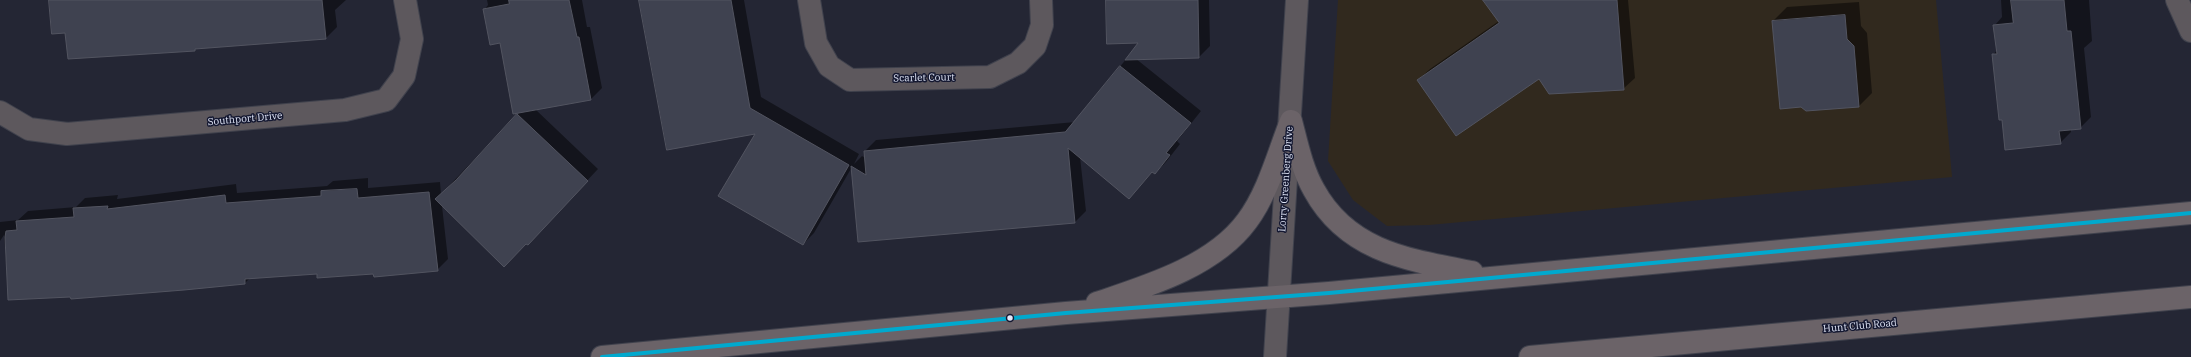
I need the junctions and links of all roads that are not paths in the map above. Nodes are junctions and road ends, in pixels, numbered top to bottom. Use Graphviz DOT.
graph roads {
  1 [pos="405,0"];
  2 [pos="809,0"];
  3 [pos="1041,0"];
  4 [pos="1297,0"];
  5 [pos="2178,0"];
  6 [pos="2191,31"];
  7 [pos="0,112"];
  8 [pos="1291,121"];
  9 [pos="2191,213"];
  10 [pos="1496,277"];
  11 [pos="1278,297"];
  12 [pos="2191,297"];
  13 [pos="1066,313"];
  14 [pos="602,357"];
  15 [pos="1275,357"];
  16 [pos="1530,357"];
  1 -- 7 [label="street, Southport Drive"];
  2 -- 3 [label="street, Scarlet Court"];
  4 -- 8 [label="street, Lorry Greenberg Drive"];
  5 -- 6 [label="street"];
  8 -- 10 [label="main road"];
  8 -- 11 [label="street, Lorry Greenberg Drive"];
  8 -- 13 [label="main road"];
  9 -- 10 [label="main road"];
  10 -- 11 [label="main road"];
  11 -- 13 [label="main road"];
  11 -- 15 [label="street, Lorry Greenberg Drive"];
  12 -- 16 [label="main road, Hunt Club Road"];
  13 -- 14 [label="main road"];
}
